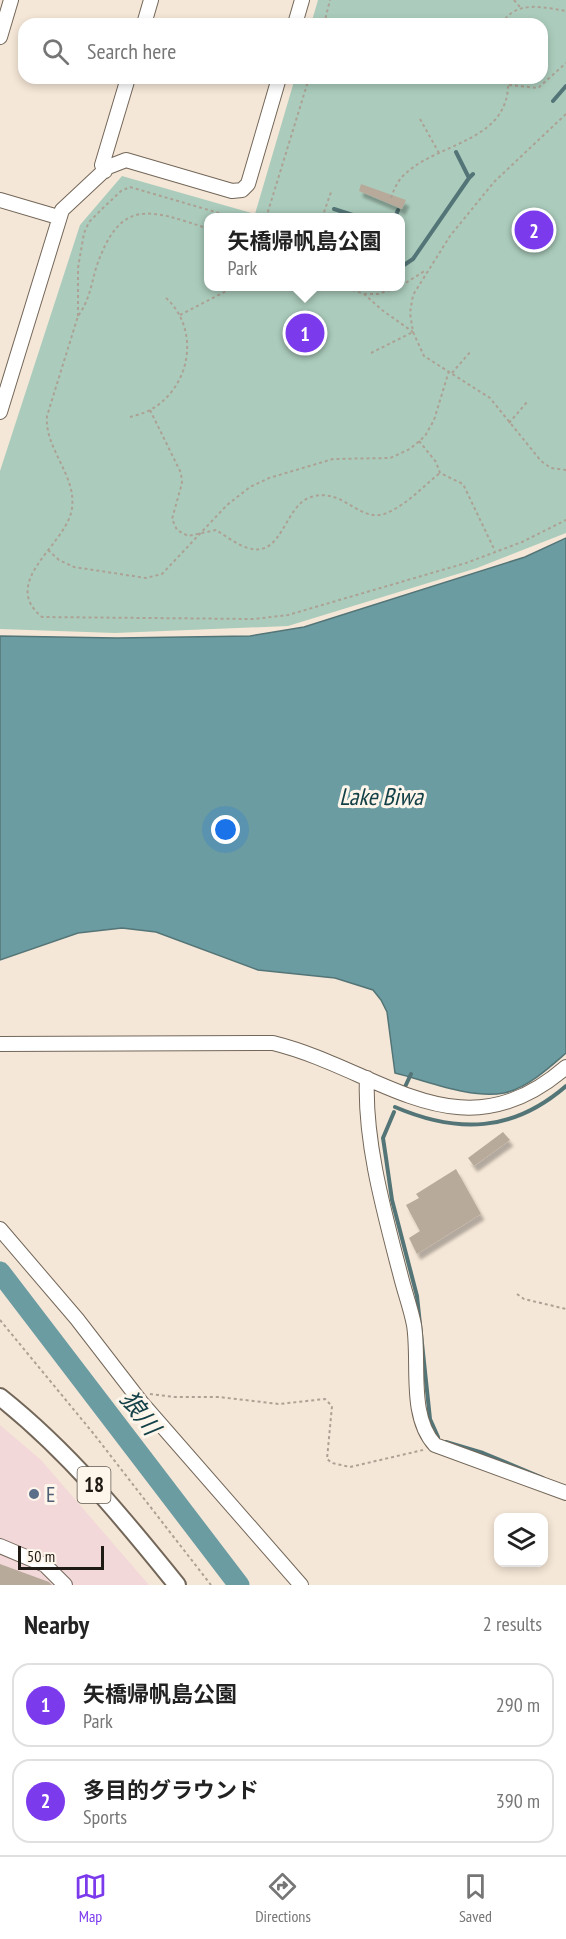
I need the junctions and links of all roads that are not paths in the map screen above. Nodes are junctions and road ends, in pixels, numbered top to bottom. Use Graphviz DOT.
graph roads {
  1 [pos="11,0"];
  2 [pos="151,0"];
  3 [pos="302,0"];
  4 [pos="146,18"];
  5 [pos="297,18"];
  6 [pos="0,37"];
  7 [pos="126,84"];
  8 [pos="277,84"];
  9 [pos="105,171"];
  10 [pos="0,200"];
  11 [pos="58,217"];
  12 [pos="0,412"];
  13 [pos="0,1044"];
  14 [pos="566,1067"];
  15 [pos="367,1078"];
  16 [pos="0,1229"];
  17 [pos="0,1396"];
  18 [pos="566,1493"];
  19 [pos="0,1546"];
  20 [pos="65,1585"];
  21 [pos="177,1585"];
  22 [pos="301,1585"];
  1 -- 6 [label="street"];
  2 -- 4 [label="street"];
  3 -- 5 [label="street"];
  7 -- 9 [label="street"];
  8 -- 9 [label="street"];
  9 -- 11 [label="street"];
  10 -- 11 [label="street"];
  11 -- 12 [label="street"];
  13 -- 15 [label="street"];
  14 -- 15 [label="street"];
  15 -- 18 [label="street"];
  16 -- 22 [label="street"];
  17 -- 21 [label="main road, 18"];
  19 -- 20 [label="street"];
}
